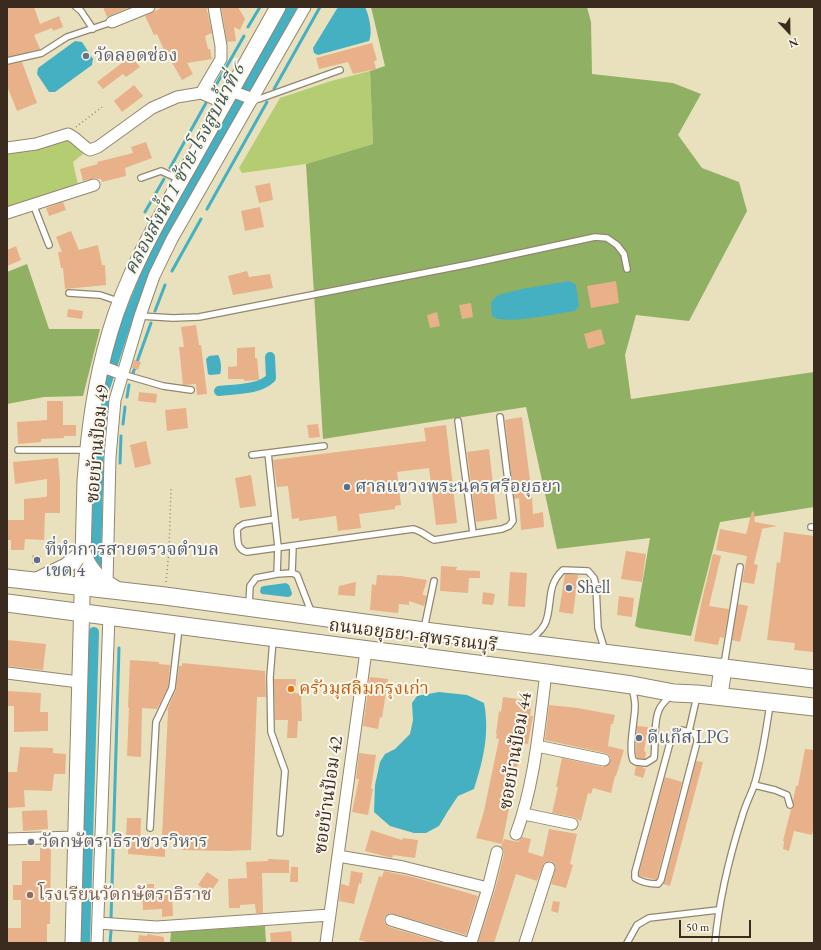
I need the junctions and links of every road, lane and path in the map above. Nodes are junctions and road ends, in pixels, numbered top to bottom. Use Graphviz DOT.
graph roads {
  1 [pos="76,7"];
  2 [pos="149,7"];
  3 [pos="214,7"];
  4 [pos="278,7"];
  5 [pos="305,7"];
  6 [pos="135,10"];
  7 [pos="112,22"];
  8 [pos="93,29"];
  9 [pos="7,61"];
  10 [pos="340,70"];
  11 [pos="201,93"];
  12 [pos="239,97"];
  13 [pos="102,107"];
  14 [pos="68,134"];
  15 [pos="7,148"];
  16 [pos="141,178"];
  17 [pos="181,180"];
  18 [pos="94,185"];
  19 [pos="33,204"];
  20 [pos="7,213"];
  21 [pos="49,245"];
  22 [pos="627,269"];
  23 [pos="69,293"];
  24 [pos="121,302"];
  25 [pos="140,316"];
  26 [pos="113,371"];
  27 [pos="191,390"];
  28 [pos="105,398"];
  29 [pos="500,416"];
  30 [pos="458,421"];
  31 [pos="324,446"];
  32 [pos="18,450"];
  33 [pos="87,450"];
  34 [pos="268,453"];
  35 [pos="252,455"];
  36 [pos="171,488"];
  37 [pos="275,519"];
  38 [pos="473,533"];
  39 [pos="292,546"];
  40 [pos="278,547"];
  41 [pos="83,552"];
  42 [pos="740,567"];
  43 [pos="292,572"];
  44 [pos="277,574"];
  45 [pos="7,578"];
  46 [pos="34,581"];
  47 [pos="434,581"];
  48 [pos="82,586"];
  49 [pos="112,587"];
  50 [pos="165,596"];
  51 [pos="7,603"];
  52 [pos="249,608"];
  53 [pos="81,612"];
  54 [pos="109,616"];
  55 [pos="312,616"];
  56 [pos="179,625"];
  57 [pos="424,631"];
  58 [pos="274,638"];
  59 [pos="527,643"];
  60 [pos="366,651"];
  61 [pos="606,654"];
  62 [pos="723,668"];
  63 [pos="7,673"];
  64 [pos="546,673"];
  65 [pos="814,678"];
  66 [pos="80,682"];
  67 [pos="632,685"];
  68 [pos="674,692"];
  69 [pos="697,694"];
  70 [pos="719,696"];
  71 [pos="771,702"];
  72 [pos="814,708"];
  73 [pos="689,731"];
  74 [pos="537,746"];
  75 [pos="604,760"];
  76 [pos="754,785"];
  77 [pos="790,805"];
  78 [pos="524,814"];
  79 [pos="572,824"];
  80 [pos="150,828"];
  81 [pos="280,833"];
  82 [pos="516,834"];
  83 [pos="76,837"];
  84 [pos="7,839"];
  85 [pos="497,852"];
  86 [pos="338,856"];
  87 [pos="549,868"];
  88 [pos="488,888"];
  89 [pos="718,910"];
  90 [pos="330,915"];
  91 [pos="390,920"];
  92 [pos="98,922"];
  93 [pos="73,943"];
  94 [pos="97,943"];
  95 [pos="326,943"];
  96 [pos="467,943"];
  97 [pos="471,943"];
  98 [pos="525,943"];
  99 [pos="627,943"];
  100 [pos="715,943"];
  1 -- 8 [label="lane"];
  2 -- 6 [label="street"];
  3 -- 11 [label="street"];
  4 -- 12 [label="main road"];
  5 -- 12 [label="street, ซอยบ้านป้อม 49"];
  6 -- 7 [label="street"];
  7 -- 8 [label="lane"];
  8 -- 9 [label="lane"];
  10 -- 12 [label="lane"];
  11 -- 12 [label="street"];
  11 -- 14 [label="street"];
  12 -- 17 [label="main road"];
  12 -- 25 [label="street, ซอยบ้านป้อม 49"];
  13 -- 14 [label="path"];
  14 -- 15 [label="street"];
  16 -- 17 [label="lane"];
  17 -- 24 [label="main road"];
  18 -- 19 [label="street"];
  19 -- 20 [label="street"];
  19 -- 21 [label="lane"];
  22 -- 25 [label="lane"];
  23 -- 24 [label="lane"];
  24 -- 26 [label="main road"];
  25 -- 26 [label="street, ซอยบ้านป้อม 49"];
  26 -- 27 [label="lane"];
  26 -- 28 [label="main road"];
  26 -- 28 [label="street, ซอยบ้านป้อม 49"];
  28 -- 33 [label="main road"];
  28 -- 49 [label="street, ซอยบ้านป้อม 49"];
  29 -- 38 [label="lane"];
  30 -- 38 [label="lane"];
  31 -- 34 [label="lane"];
  32 -- 33 [label="lane"];
  33 -- 41 [label="main road"];
  34 -- 35 [label="lane"];
  34 -- 37 [label="lane"];
  36 -- 50 [label="path"];
  37 -- 40 [label="lane"];
  37 -- 40 [label="lane"];
  38 -- 39 [label="lane"];
  39 -- 40 [label="lane"];
  39 -- 43 [label="lane"];
  40 -- 44 [label="lane"];
  41 -- 46 [label="main road"];
  41 -- 48 [label="main road"];
  41 -- 49 [label="main road"];
  42 -- 62 [label="lane"];
  43 -- 44 [label="lane"];
  43 -- 55 [label="lane"];
  44 -- 52 [label="lane"];
  45 -- 46 [label="main road, ถนนอยุธยา-สุพรรณบุรี"];
  46 -- 48 [label="main road, ถนนอยุธยา-สุพรรณบุรี"];
  47 -- 57 [label="lane"];
  48 -- 49 [label="main road, ถนนอยุธยา-สุพรรณบุรี"];
  48 -- 53 [label="main road"];
  49 -- 50 [label="main road, ถนนอยุธยา-สุพรรณบุรี"];
  50 -- 52 [label="main road, ถนนอยุธยา-สุพรรณบุรี"];
  51 -- 53 [label="main road, ถนนอยุธยา-สุพรรณบุรี"];
  52 -- 55 [label="main road, ถนนอยุธยา-สุพรรณบุรี"];
  53 -- 54 [label="main road, ถนนอยุธยา-สุพรรณบุรี"];
  53 -- 66 [label="main road"];
  54 -- 56 [label="main road, ถนนอยุธยา-สุพรรณบุรี"];
  54 -- 92 [label="street"];
  55 -- 57 [label="main road, ถนนอยุธยา-สุพรรณบุรี"];
  56 -- 58 [label="main road, ถนนอยุธยา-สุพรรณบุรี"];
  56 -- 80 [label="lane"];
  57 -- 59 [label="main road, ถนนอยุธยา-สุพรรณบุรี"];
  58 -- 60 [label="main road, ถนนอยุธยา-สุพรรณบุรี"];
  58 -- 81 [label="lane"];
  59 -- 61 [label="main road, ถนนอยุธยา-สุพรรณบุรี"];
  59 -- 61 [label="lane"];
  60 -- 64 [label="main road, ถนนอยุธยา-สุพรรณบุรี"];
  60 -- 86 [label="street, ซอยบ้านป้อม 42"];
  61 -- 62 [label="main road, ถนนอยุธยา-สุพรรณบุรี"];
  62 -- 65 [label="main road, ถนนอยุธยา-สุพรรณบุรี"];
  62 -- 70 [label="main road"];
  63 -- 66 [label="street"];
  64 -- 67 [label="main road, ถนนอยุธยา-สุพรรณบุรี"];
  64 -- 74 [label="street, ซอยบ้านป้อม 44"];
  66 -- 83 [label="main road"];
  67 -- 68 [label="main road, ถนนอยุธยา-สุพรรณบุรี"];
  67 -- 68 [label="lane"];
  68 -- 69 [label="main road, ถนนอยุธยา-สุพรรณบุรี"];
  69 -- 70 [label="main road, ถนนอยุธยา-สุพรรณบุรี"];
  69 -- 73 [label="lane"];
  70 -- 71 [label="main road, ถนนอยุธยา-สุพรรณบุรี"];
  71 -- 72 [label="main road, ถนนอยุธยา-สุพรรณบุรี"];
  71 -- 76 [label="lane"];
  73 -- 73 [label="lane"];
  74 -- 75 [label="street"];
  74 -- 78 [label="street, ซอยบ้านป้อม 44"];
  76 -- 77 [label="lane"];
  76 -- 89 [label="lane"];
  78 -- 79 [label="street"];
  78 -- 82 [label="street, ซอยบ้านป้อม 44"];
  83 -- 84 [label="street"];
  83 -- 93 [label="main road"];
  85 -- 88 [label="street"];
  86 -- 88 [label="street"];
  86 -- 90 [label="street, ซอยบ้านป้อม 42"];
  87 -- 98 [label="street"];
  88 -- 97 [label="street"];
  89 -- 99 [label="lane"];
  89 -- 100 [label="lane"];
  90 -- 92 [label="street"];
  90 -- 95 [label="street, ซอยบ้านป้อม 42"];
  91 -- 96 [label="street"];
  92 -- 94 [label="street"];
}
